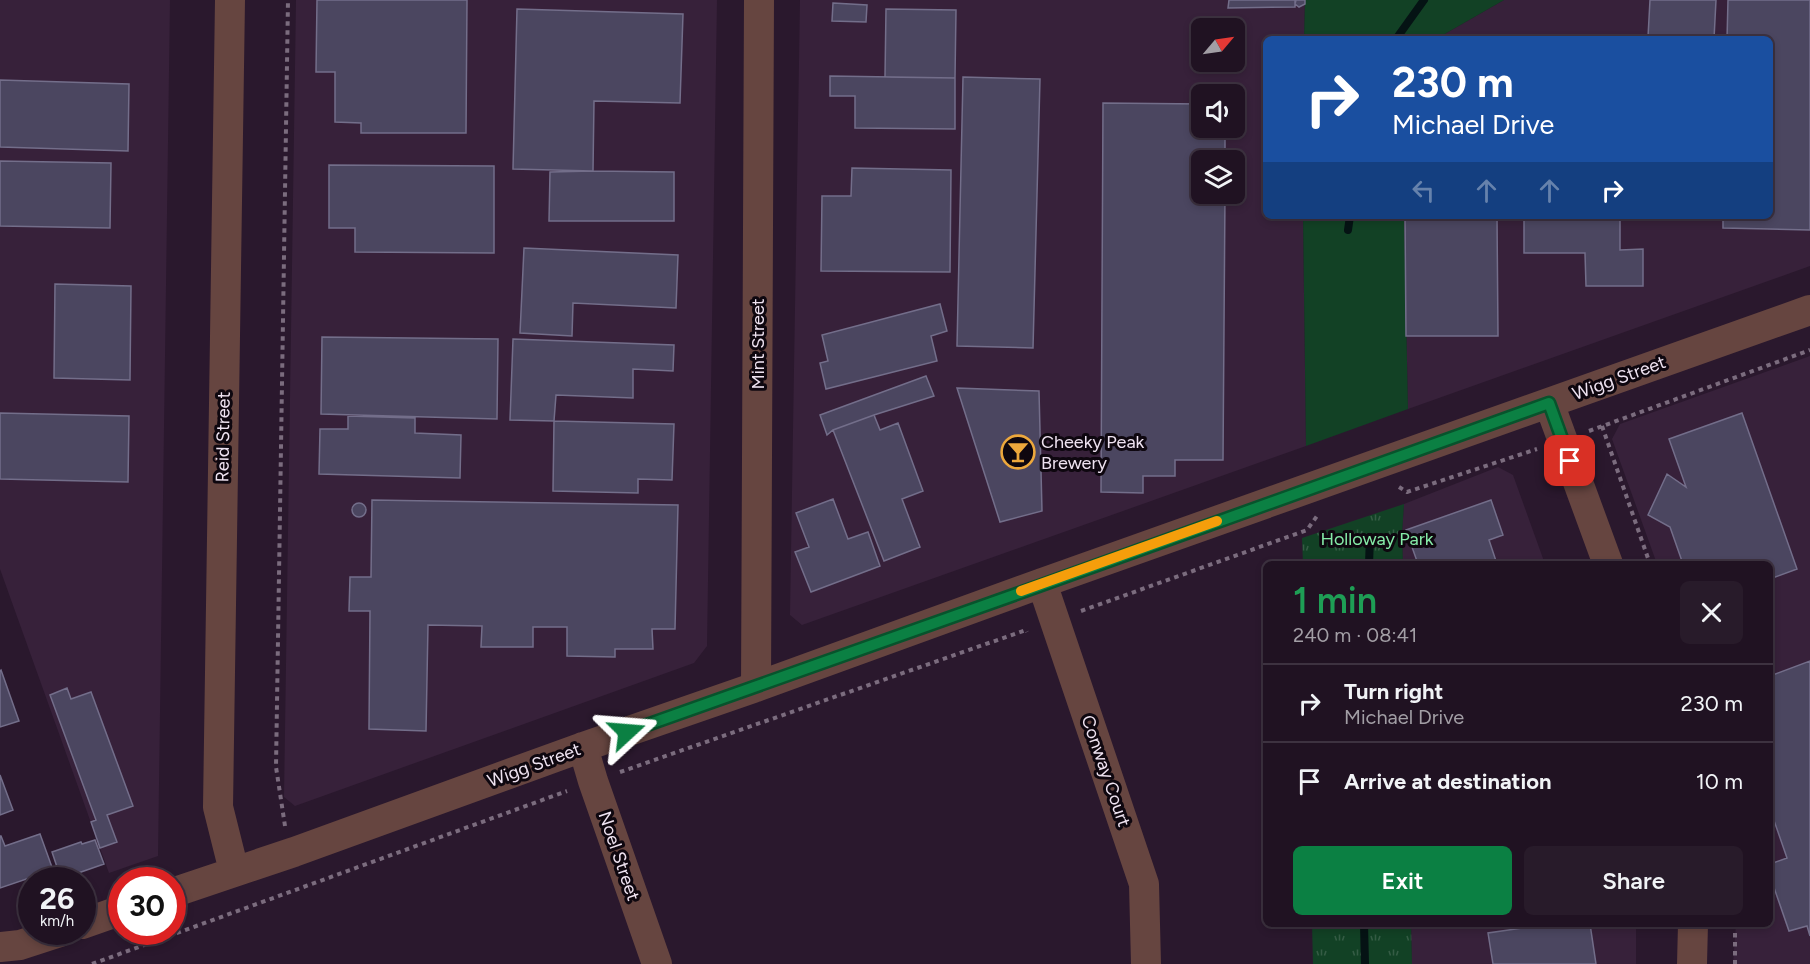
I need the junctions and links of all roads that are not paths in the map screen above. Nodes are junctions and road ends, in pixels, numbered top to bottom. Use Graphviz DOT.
graph roads {
  1 [pos="230,0"];
  2 [pos="759,0"];
  3 [pos="1810,310"];
  4 [pos="1549,403"];
  5 [pos="1607,561"];
  6 [pos="1042,583"];
  7 [pos="756,687"];
  8 [pos="583,747"];
  9 [pos="234,871"];
  10 [pos="186,888"];
  11 [pos="1693,927"];
  12 [pos="24,945"];
  13 [pos="7,951"];
  14 [pos="657,964"];
  15 [pos="1146,964"];
  16 [pos="1692,964"];
  1 -- 9 [label="street, Reid Street"];
  2 -- 7 [label="street, Mint Street"];
  3 -- 4 [label="street, Wigg Street"];
  4 -- 5 [label="street"];
  4 -- 6 [label="street, Wigg Street"];
  6 -- 7 [label="street, Wigg Street"];
  6 -- 15 [label="street, Conway Court"];
  7 -- 8 [label="street, Wigg Street"];
  8 -- 9 [label="street, Wigg Street"];
  8 -- 14 [label="street, Noel Street"];
  9 -- 10 [label="street, Wigg Street"];
  11 -- 16 [label="street"];
  12 -- 13 [label="street"];
}
